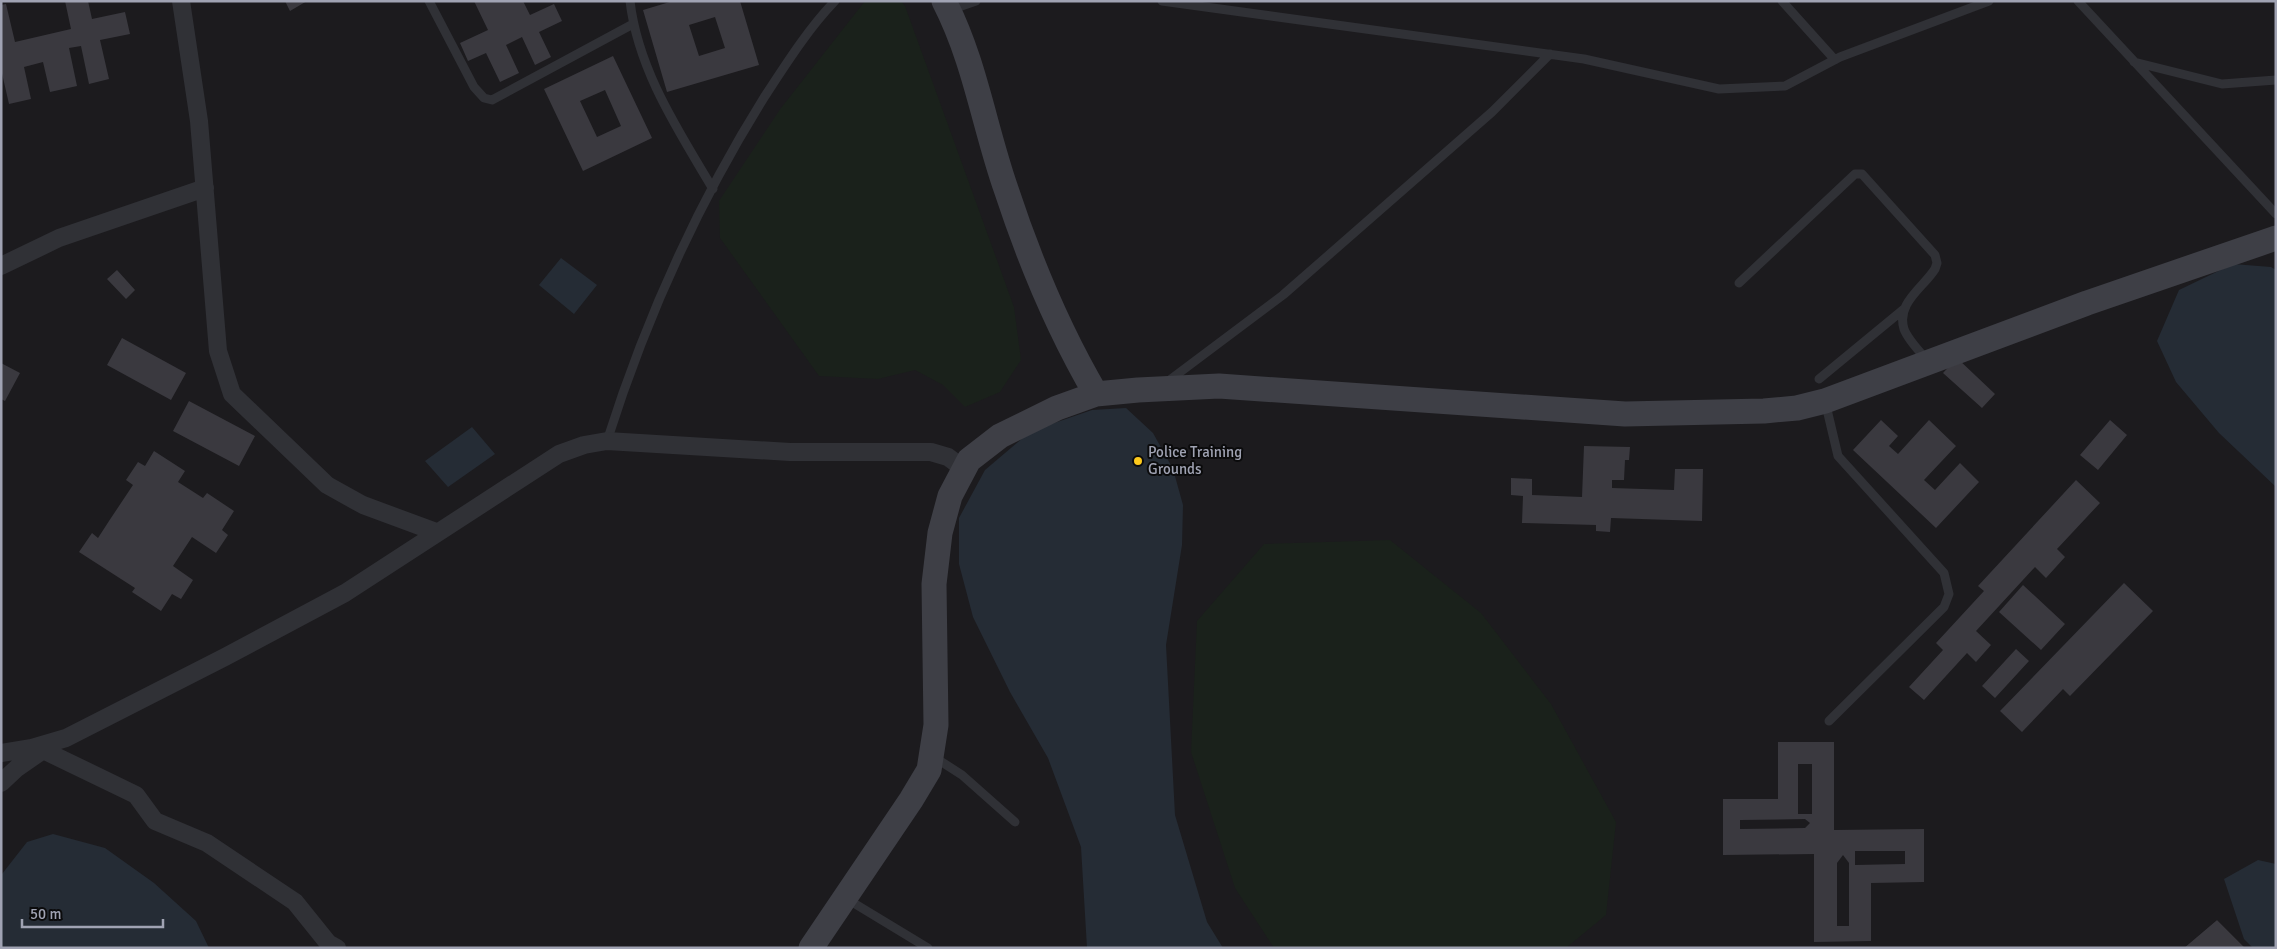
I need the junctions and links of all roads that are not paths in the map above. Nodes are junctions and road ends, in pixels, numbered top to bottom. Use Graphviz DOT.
graph roads {
  1 [pos="181,1"];
  2 [pos="429,1"];
  3 [pos="630,1"];
  4 [pos="835,1"];
  5 [pos="976,1"];
  6 [pos="1162,1"];
  7 [pos="1782,1"];
  8 [pos="1989,1"];
  9 [pos="2078,1"];
  10 [pos="1194,3"];
  11 [pos="946,6"];
  12 [pos="633,24"];
  13 [pos="1550,54"];
  14 [pos="1835,60"];
  15 [pos="2134,62"];
  16 [pos="2276,80"];
  17 [pos="204,188"];
  18 [pos="712,189"];
  19 [pos="2276,214"];
  20 [pos="2276,238"];
  21 [pos="1,266"];
  22 [pos="1739,283"];
  23 [pos="1904,309"];
  24 [pos="1928,362"];
  25 [pos="1159,389"];
  26 [pos="1822,390"];
  27 [pos="1096,394"];
  28 [pos="607,441"];
  29 [pos="964,469"];
  30 [pos="436,532"];
  31 [pos="1829,721"];
  32 [pos="50,745"];
  33 [pos="1,753"];
  34 [pos="932,757"];
  35 [pos="1,783"];
  36 [pos="1015,822"];
  37 [pos="846,898"];
  38 [pos="337,948"];
  39 [pos="811,948"];
  40 [pos="928,948"];
  1 -- 17 [label="street"];
  2 -- 12 [label="lane"];
  3 -- 12 [label="lane"];
  4 -- 18 [label="lane"];
  5 -- 11 [label="lane"];
  6 -- 10 [label="lane"];
  7 -- 14 [label="lane"];
  8 -- 14 [label="lane"];
  9 -- 15 [label="lane"];
  10 -- 13 [label="lane"];
  11 -- 27 [label="street"];
  12 -- 18 [label="lane"];
  13 -- 14 [label="lane"];
  13 -- 25 [label="lane"];
  15 -- 16 [label="lane"];
  15 -- 19 [label="lane"];
  17 -- 21 [label="street"];
  17 -- 30 [label="street"];
  18 -- 28 [label="lane"];
  20 -- 24 [label="street"];
  22 -- 23 [label="lane"];
  23 -- 24 [label="lane"];
  23 -- 26 [label="lane"];
  24 -- 26 [label="street"];
  25 -- 26 [label="street"];
  25 -- 27 [label="street"];
  26 -- 31 [label="lane"];
  27 -- 29 [label="street"];
  28 -- 29 [label="street"];
  28 -- 30 [label="street"];
  29 -- 34 [label="street"];
  30 -- 32 [label="street"];
  32 -- 33 [label="street"];
  32 -- 35 [label="street"];
  32 -- 38 [label="street"];
  34 -- 36 [label="lane"];
  34 -- 37 [label="street"];
  37 -- 39 [label="street"];
  37 -- 40 [label="lane"];
}
